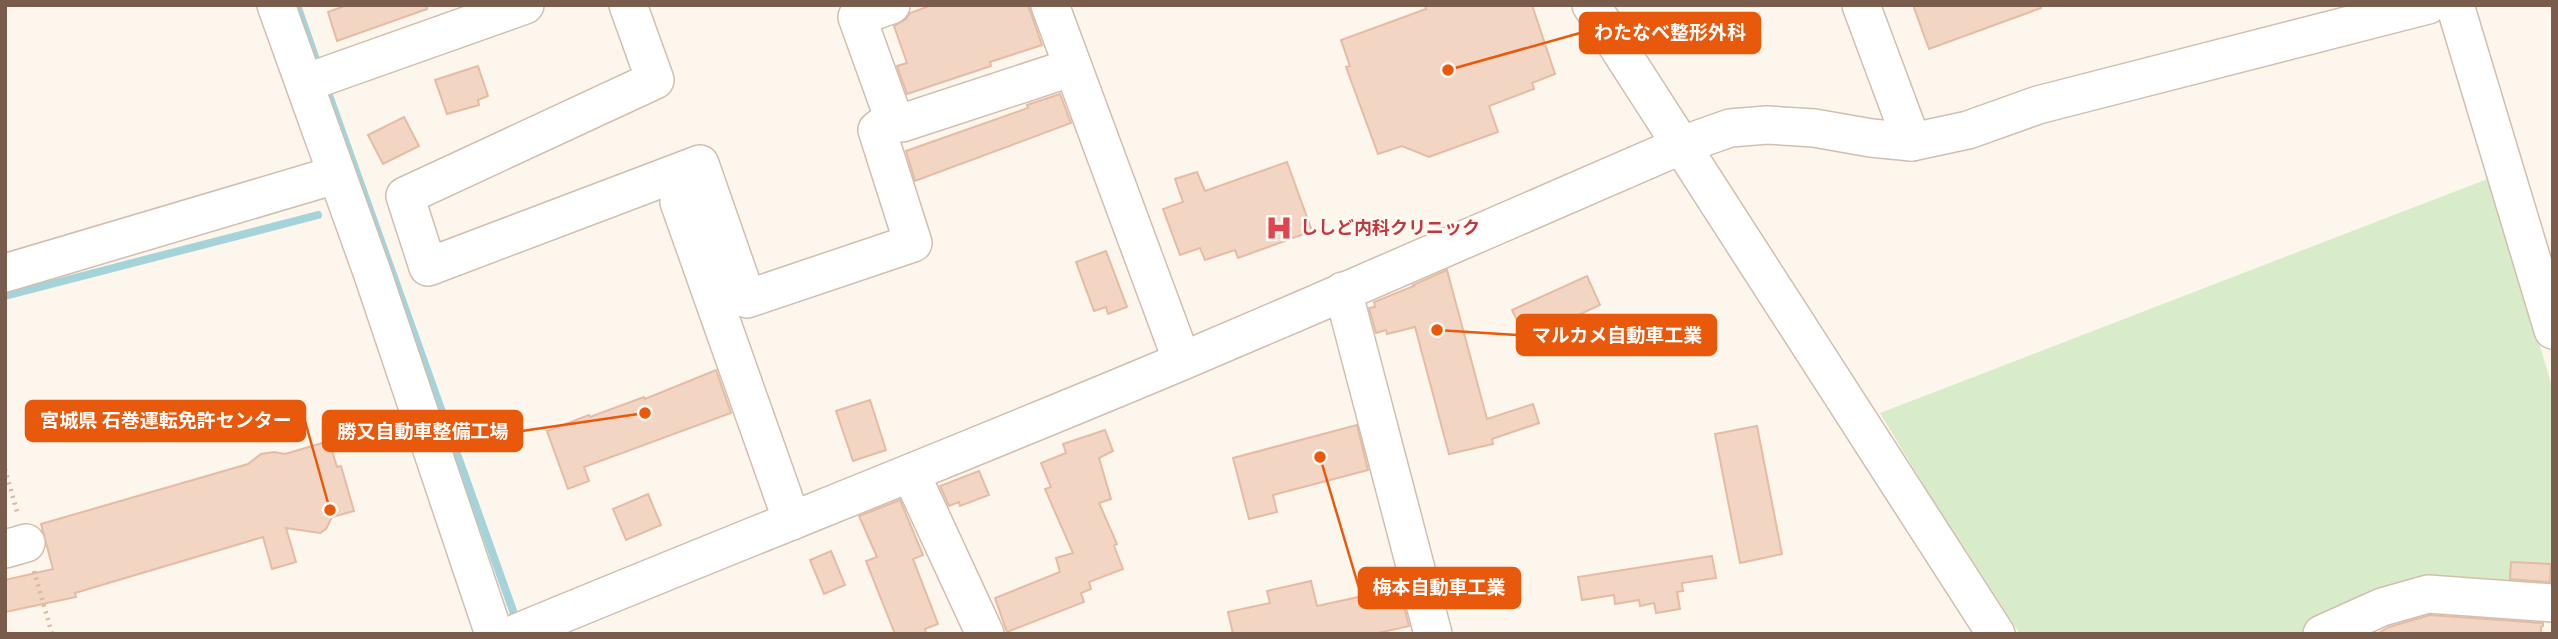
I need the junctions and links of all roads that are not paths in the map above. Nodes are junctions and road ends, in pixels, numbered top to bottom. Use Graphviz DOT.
graph roads {
  1 [pos="276,5"];
  2 [pos="525,5"];
  3 [pos="628,5"];
  4 [pos="891,5"];
  5 [pos="1050,5"];
  6 [pos="1591,5"];
  7 [pos="1861,5"];
  8 [pos="2428,5"];
  9 [pos="2455,5"];
  10 [pos="1073,67"];
  11 [pos="305,83"];
  12 [pos="893,117"];
  13 [pos="1912,142"];
  14 [pos="1682,145"];
  15 [pos="335,175"];
  16 [pos="679,202"];
  17 [pos="5,273"];
  18 [pos="1343,291"];
  19 [pos="2553,330"];
  20 [pos="1181,361"];
  21 [pos="911,474"];
  22 [pos="792,521"];
  23 [pos="2553,603"];
  24 [pos="494,634"];
  25 [pos="514,634"];
  26 [pos="985,634"];
  27 [pos="1433,634"];
  28 [pos="1996,634"];
  29 [pos="2322,634"];
  1 -- 11 [label="street"];
  2 -- 11 [label="street"];
  3 -- 12 [label="street"];
  4 -- 12 [label="street"];
  5 -- 10 [label="street"];
  6 -- 14 [label="street"];
  7 -- 13 [label="street"];
  8 -- 13 [label="street"];
  9 -- 19 [label="street"];
  10 -- 12 [label="street"];
  10 -- 20 [label="street"];
  11 -- 15 [label="street"];
  13 -- 14 [label="street"];
  14 -- 18 [label="street"];
  14 -- 28 [label="street"];
  15 -- 17 [label="street"];
  15 -- 24 [label="street"];
  16 -- 22 [label="street"];
  18 -- 20 [label="street"];
  18 -- 27 [label="street"];
  20 -- 21 [label="street"];
  21 -- 22 [label="street"];
  21 -- 26 [label="street"];
  22 -- 25 [label="street"];
  23 -- 29 [label="street"];
}
